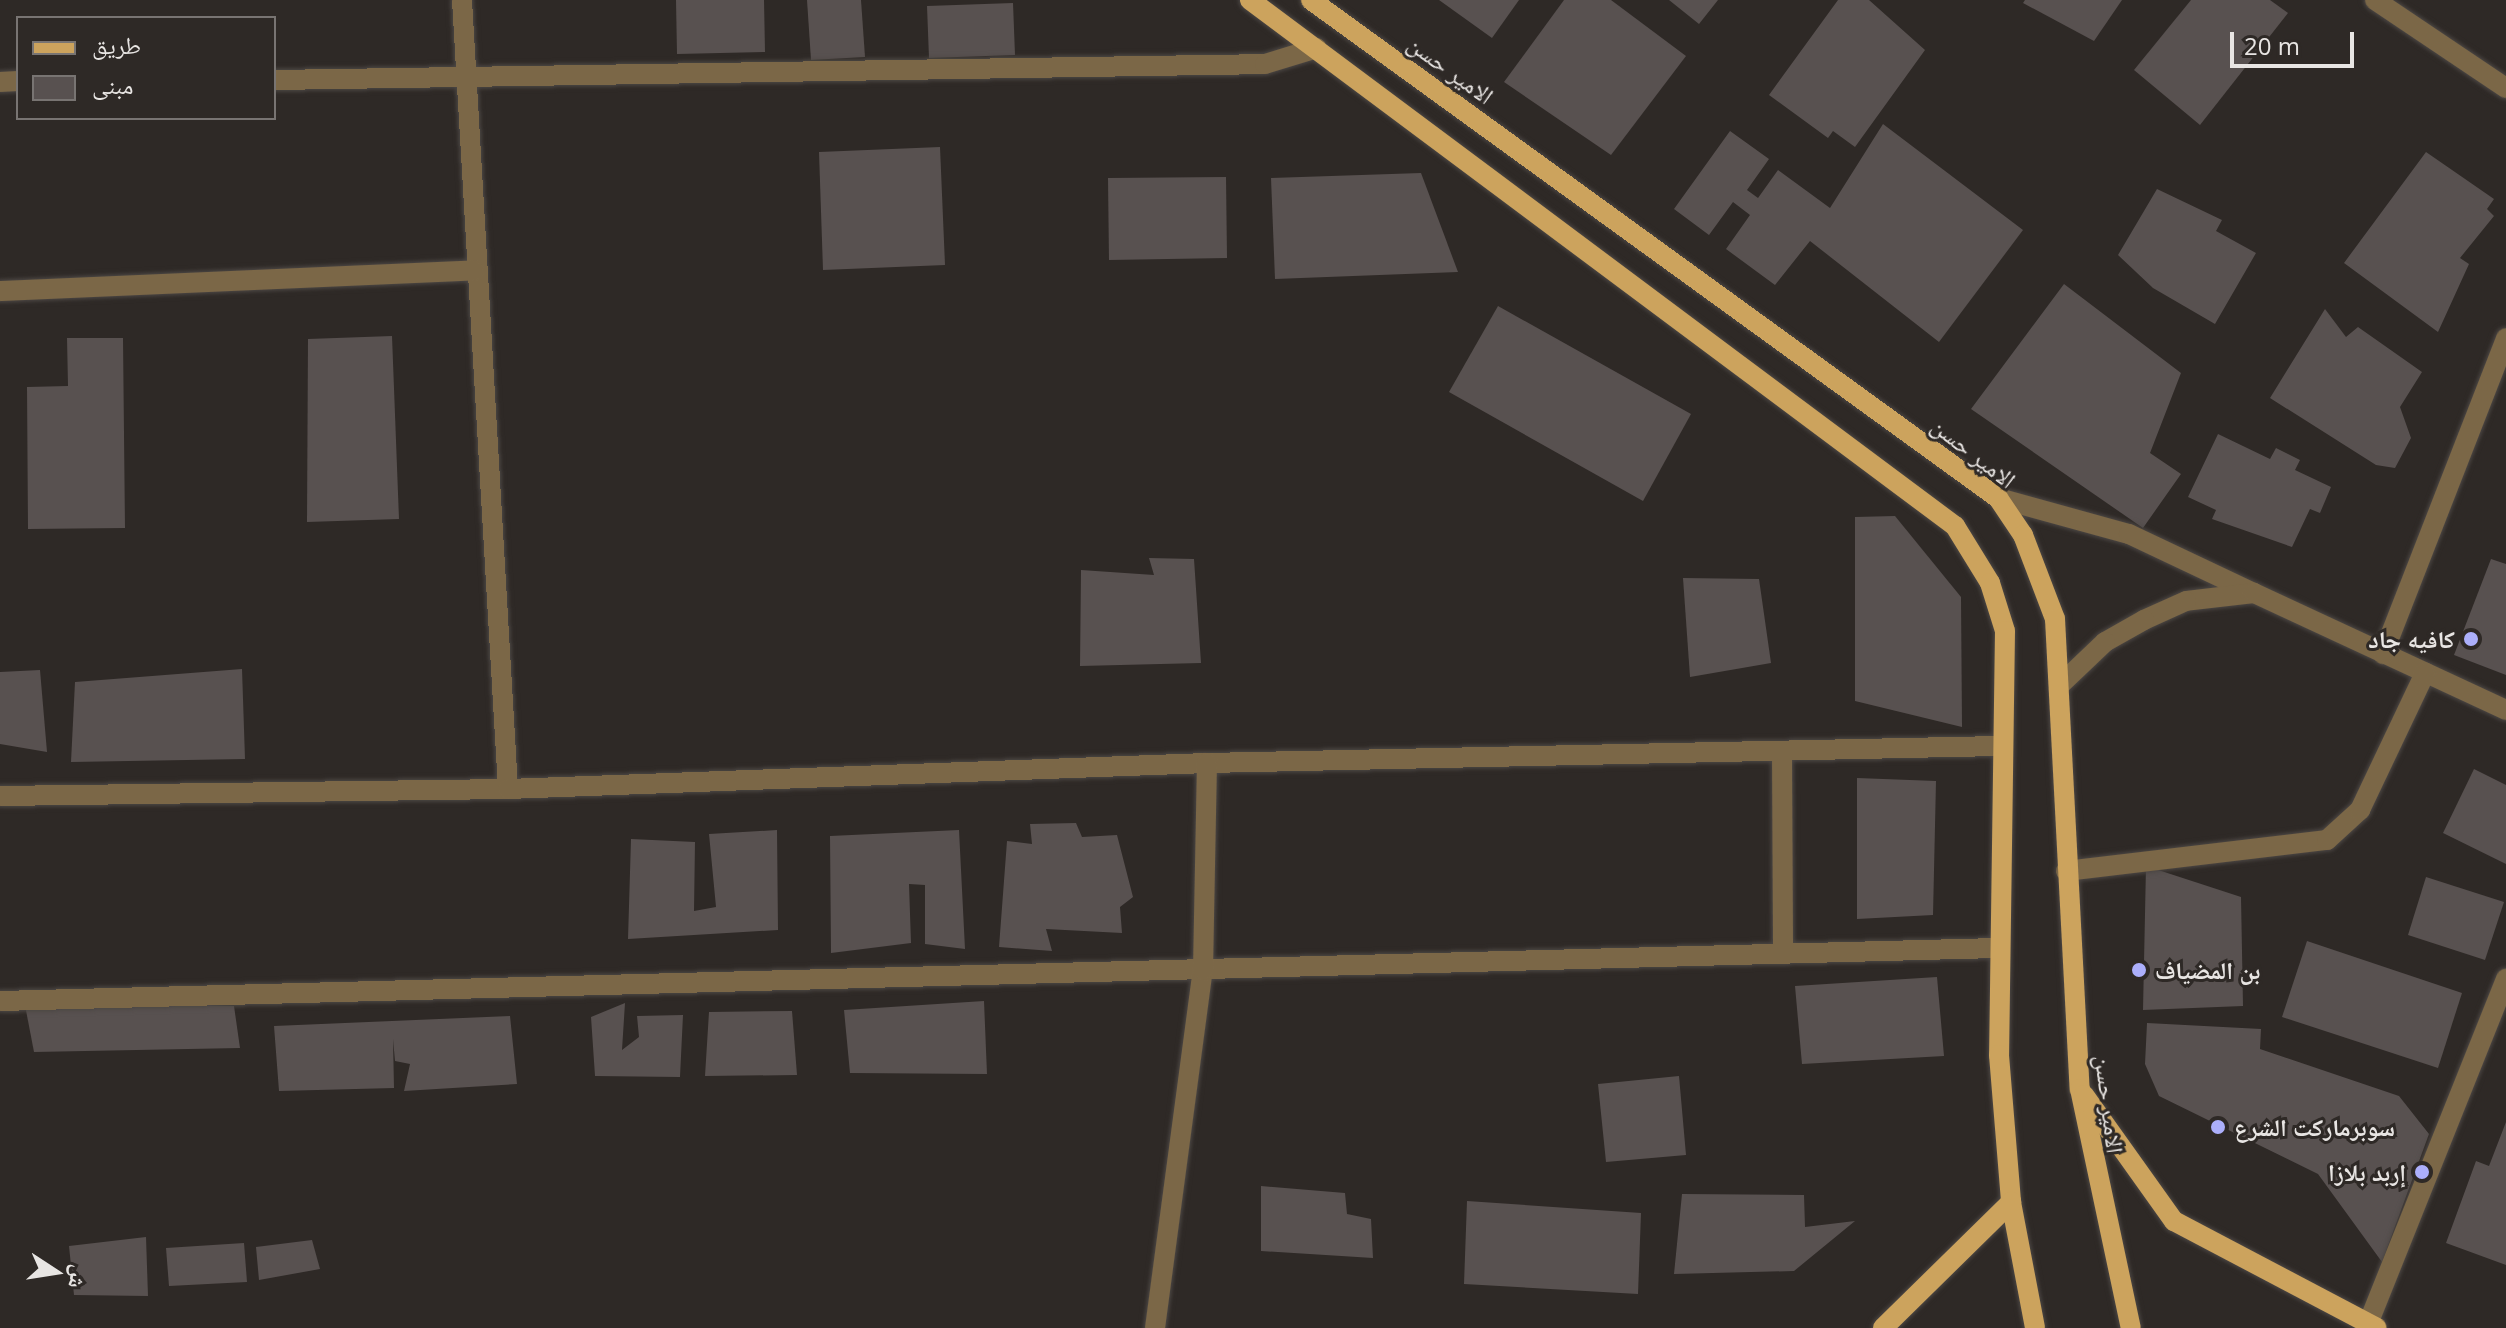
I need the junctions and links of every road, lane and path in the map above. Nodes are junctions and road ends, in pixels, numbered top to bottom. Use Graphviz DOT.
graph roads {
  1 [pos="462,0"];
  2 [pos="1250,0"];
  3 [pos="1311,0"];
  4 [pos="2375,0"];
  5 [pos="1317,48"];
  6 [pos="464,78"];
  7 [pos="276,80"];
  8 [pos="2506,88"];
  9 [pos="474,270"];
  10 [pos="0,291"];
  11 [pos="2506,338"];
  12 [pos="1998,498"];
  13 [pos="2254,593"];
  14 [pos="2383,654"];
  15 [pos="2425,673"];
  16 [pos="2063,682"];
  17 [pos="2506,710"];
  18 [pos="2002,746"];
  19 [pos="1782,751"];
  20 [pos="1207,763"];
  21 [pos="508,789"];
  22 [pos="0,796"];
  23 [pos="2066,871"];
  24 [pos="2000,948"];
  25 [pos="1783,954"];
  26 [pos="1203,970"];
  27 [pos="2506,979"];
  28 [pos="0,1001"];
  29 [pos="2080,1089"];
  30 [pos="2011,1202"];
  31 [pos="2373,1326"];
  32 [pos="1155,1328"];
  33 [pos="1883,1328"];
  34 [pos="2035,1328"];
  35 [pos="2131,1328"];
  1 -- 6 [label="street"];
  2 -- 5 [label="main road"];
  3 -- 12 [label="main road, الامير حسن"];
  4 -- 8 [label="street"];
  5 -- 6 [label="street"];
  5 -- 18 [label="main road"];
  6 -- 7 [label="street"];
  6 -- 9 [label="street"];
  9 -- 10 [label="street"];
  9 -- 21 [label="street"];
  11 -- 14 [label="street"];
  12 -- 13 [label="street"];
  12 -- 16 [label="main road, الامير حسن"];
  13 -- 14 [label="street"];
  13 -- 16 [label="street"];
  14 -- 15 [label="street"];
  15 -- 17 [label="street"];
  15 -- 23 [label="street"];
  16 -- 23 [label="main road, الامير حسن"];
  18 -- 19 [label="street"];
  18 -- 24 [label="main road"];
  19 -- 20 [label="street"];
  19 -- 25 [label="street"];
  20 -- 21 [label="street"];
  20 -- 26 [label="street"];
  21 -- 22 [label="street"];
  23 -- 29 [label="main road, الامير حسن"];
  24 -- 25 [label="street"];
  24 -- 30 [label="main road"];
  25 -- 26 [label="street"];
  26 -- 28 [label="street"];
  26 -- 32 [label="street"];
  27 -- 31 [label="street"];
  29 -- 31 [label="main road"];
  29 -- 35 [label="main road, الامير حسن"];
  30 -- 33 [label="main road"];
  30 -- 34 [label="main road"];
}
